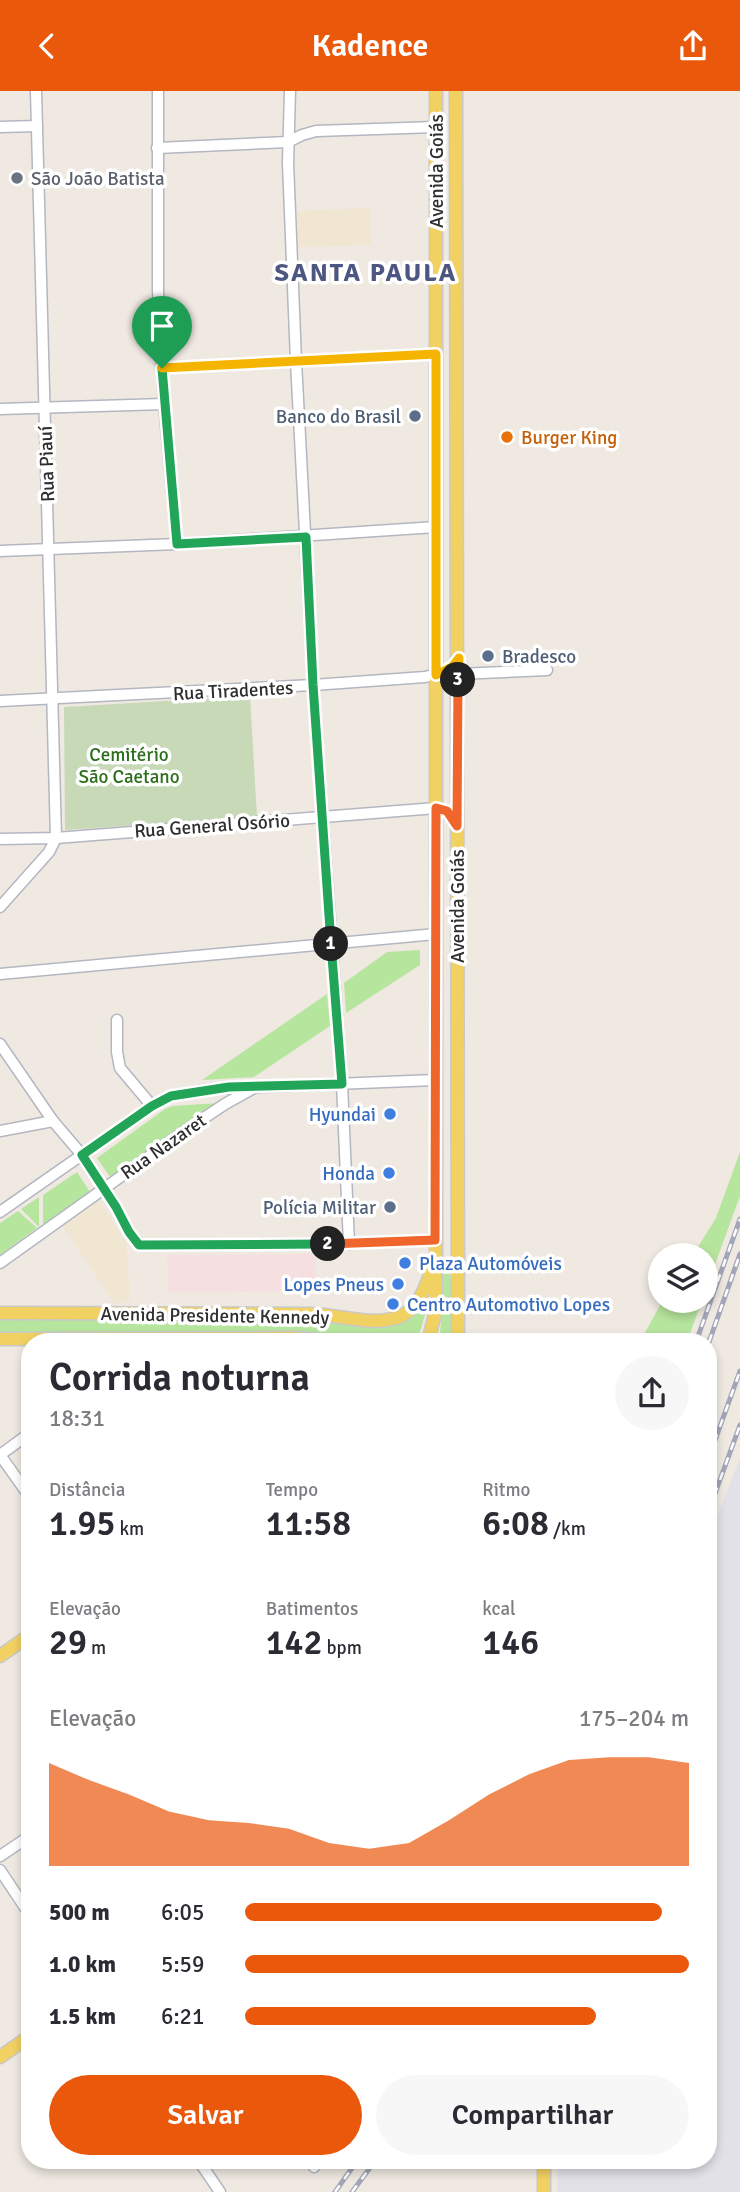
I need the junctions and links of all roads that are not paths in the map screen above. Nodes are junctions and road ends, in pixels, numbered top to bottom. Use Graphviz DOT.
graph roads {
  1 [pos="36,91"];
  2 [pos="158,91"];
  3 [pos="290,91"];
  4 [pos="436,91"];
  5 [pos="456,91"];
  6 [pos="37,126"];
  7 [pos="0,127"];
  8 [pos="436,127"];
  9 [pos="288,142"];
  10 [pos="157,148"];
  11 [pos="436,354"];
  12 [pos="296,361"];
  13 [pos="162,368"];
  14 [pos="164,404"];
  15 [pos="45,408"];
  16 [pos="0,409"];
  17 [pos="436,527"];
  18 [pos="306,537"];
  19 [pos="177,544"];
  20 [pos="49,550"];
  21 [pos="0,551"];
  22 [pos="459,658"];
  23 [pos="547,670"];
  24 [pos="458,674"];
  25 [pos="436,675"];
  26 [pos="313,685"];
  27 [pos="52,700"];
  28 [pos="0,701"];
  29 [pos="436,808"];
  30 [pos="321,817"];
  31 [pos="457,826"];
  32 [pos="56,838"];
  33 [pos="0,839"];
  34 [pos="0,907"];
  35 [pos="436,934"];
  36 [pos="331,944"];
  37 [pos="0,974"];
  38 [pos="117,1020"];
  39 [pos="0,1045"];
  40 [pos="435,1080"];
  41 [pos="342,1084"];
  42 [pos="259,1086"];
  43 [pos="212,1089"];
  44 [pos="225,1104"];
  45 [pos="152,1106"];
  46 [pos="53,1121"];
  47 [pos="0,1131"];
  48 [pos="82,1155"];
  49 [pos="104,1187"];
  50 [pos="0,1212"];
  51 [pos="435,1240"];
  52 [pos="349,1244"];
  53 [pos="436,1257"];
  54 [pos="0,1263"];
  55 [pos="457,1297"];
  56 [pos="0,1313"];
  57 [pos="431,1333"];
  58 [pos="458,1333"];
  59 [pos="0,1339"];
  60 [pos="21,1339"];
  61 [pos="21,1440"];
  62 [pos="0,1455"];
  63 [pos="21,1484"];
  64 [pos="21,1641"];
  65 [pos="0,1656"];
  66 [pos="21,1842"];
  67 [pos="0,1856"];
  68 [pos="0,1870"];
  69 [pos="21,1902"];
  70 [pos="21,2042"];
  71 [pos="0,2057"];
  72 [pos="204,2169"];
  73 [pos="544,2169"];
  74 [pos="220,2192"];
  75 [pos="544,2192"];
  1 -- 6 [label="street, Rua Piauí"];
  2 -- 10 [label="street"];
  3 -- 9 [label="street"];
  4 -- 8 [label="main road, Avenida Goiás"];
  5 -- 22 [label="main road, Avenida Goiás"];
  6 -- 7 [label="street"];
  6 -- 15 [label="street, Rua Piauí"];
  8 -- 9 [label="street"];
  8 -- 11 [label="main road, Avenida Goiás"];
  9 -- 10 [label="street"];
  9 -- 12 [label="street"];
  10 -- 13 [label="street"];
  11 -- 12 [label="street"];
  11 -- 17 [label="main road, Avenida Goiás"];
  12 -- 13 [label="street"];
  12 -- 18 [label="street"];
  13 -- 14 [label="street"];
  14 -- 15 [label="street"];
  14 -- 19 [label="street"];
  15 -- 16 [label="street"];
  15 -- 20 [label="street, Rua Piauí"];
  17 -- 18 [label="street"];
  17 -- 25 [label="main road, Avenida Goiás"];
  18 -- 19 [label="street"];
  18 -- 26 [label="street"];
  19 -- 20 [label="street"];
  20 -- 21 [label="street"];
  20 -- 27 [label="street, Rua Piauí"];
  22 -- 24 [label="main road, Avenida Goiás"];
  22 -- 25 [label="street"];
  23 -- 24 [label="street"];
  24 -- 31 [label="main road, Avenida Goiás"];
  25 -- 26 [label="street, Rua Tiradentes"];
  25 -- 29 [label="main road, Avenida Goiás"];
  26 -- 27 [label="street, Rua Tiradentes"];
  26 -- 30 [label="street"];
  27 -- 28 [label="street, Rua Tiradentes"];
  27 -- 32 [label="street, Rua Piauí"];
  29 -- 30 [label="street, Rua General Osório"];
  29 -- 31 [label="street"];
  29 -- 35 [label="main road, Avenida Goiás"];
  30 -- 32 [label="street, Rua General Osório"];
  30 -- 36 [label="street"];
  31 -- 55 [label="main road, Avenida Goiás"];
  32 -- 33 [label="street, Rua General Osório"];
  32 -- 34 [label="street"];
  35 -- 36 [label="street"];
  35 -- 40 [label="main road, Avenida Goiás"];
  36 -- 37 [label="street"];
  36 -- 41 [label="street"];
  38 -- 45 [label="street"];
  39 -- 46 [label="street"];
  40 -- 41 [label="street, Rua Nazaret"];
  40 -- 51 [label="main road, Avenida Goiás"];
  41 -- 42 [label="street, Rua Nazaret"];
  41 -- 52 [label="street"];
  42 -- 43 [label="street, Rua Nazaret"];
  42 -- 44 [label="street, Rua Nazaret"];
  43 -- 44 [label="street"];
  43 -- 45 [label="street, Rua Nazaret"];
  44 -- 49 [label="street, Rua Nazaret"];
  45 -- 48 [label="street, Rua Nazaret"];
  46 -- 47 [label="street"];
  46 -- 48 [label="street"];
  48 -- 49 [label="street"];
  48 -- 50 [label="street, Rua Nazaret"];
  49 -- 52 [label="street"];
  49 -- 54 [label="street, Rua Nazaret"];
  51 -- 52 [label="street"];
  51 -- 53 [label="main road, Avenida Goiás"];
  51 -- 55 [label="main road"];
  53 -- 56 [label="main road, Avenida Presidente Kennedy"];
  53 -- 57 [label="main road, Avenida Goiás"];
  55 -- 58 [label="main road, Avenida Goiás"];
  59 -- 60 [label="main road, Avenida Presidente Kennedy"];
  61 -- 62 [label="street"];
  62 -- 63 [label="street"];
  64 -- 65 [label="main road"];
  66 -- 67 [label="street"];
  68 -- 69 [label="street"];
  70 -- 71 [label="main road"];
  72 -- 74 [label="street"];
  73 -- 75 [label="main road"];
}
